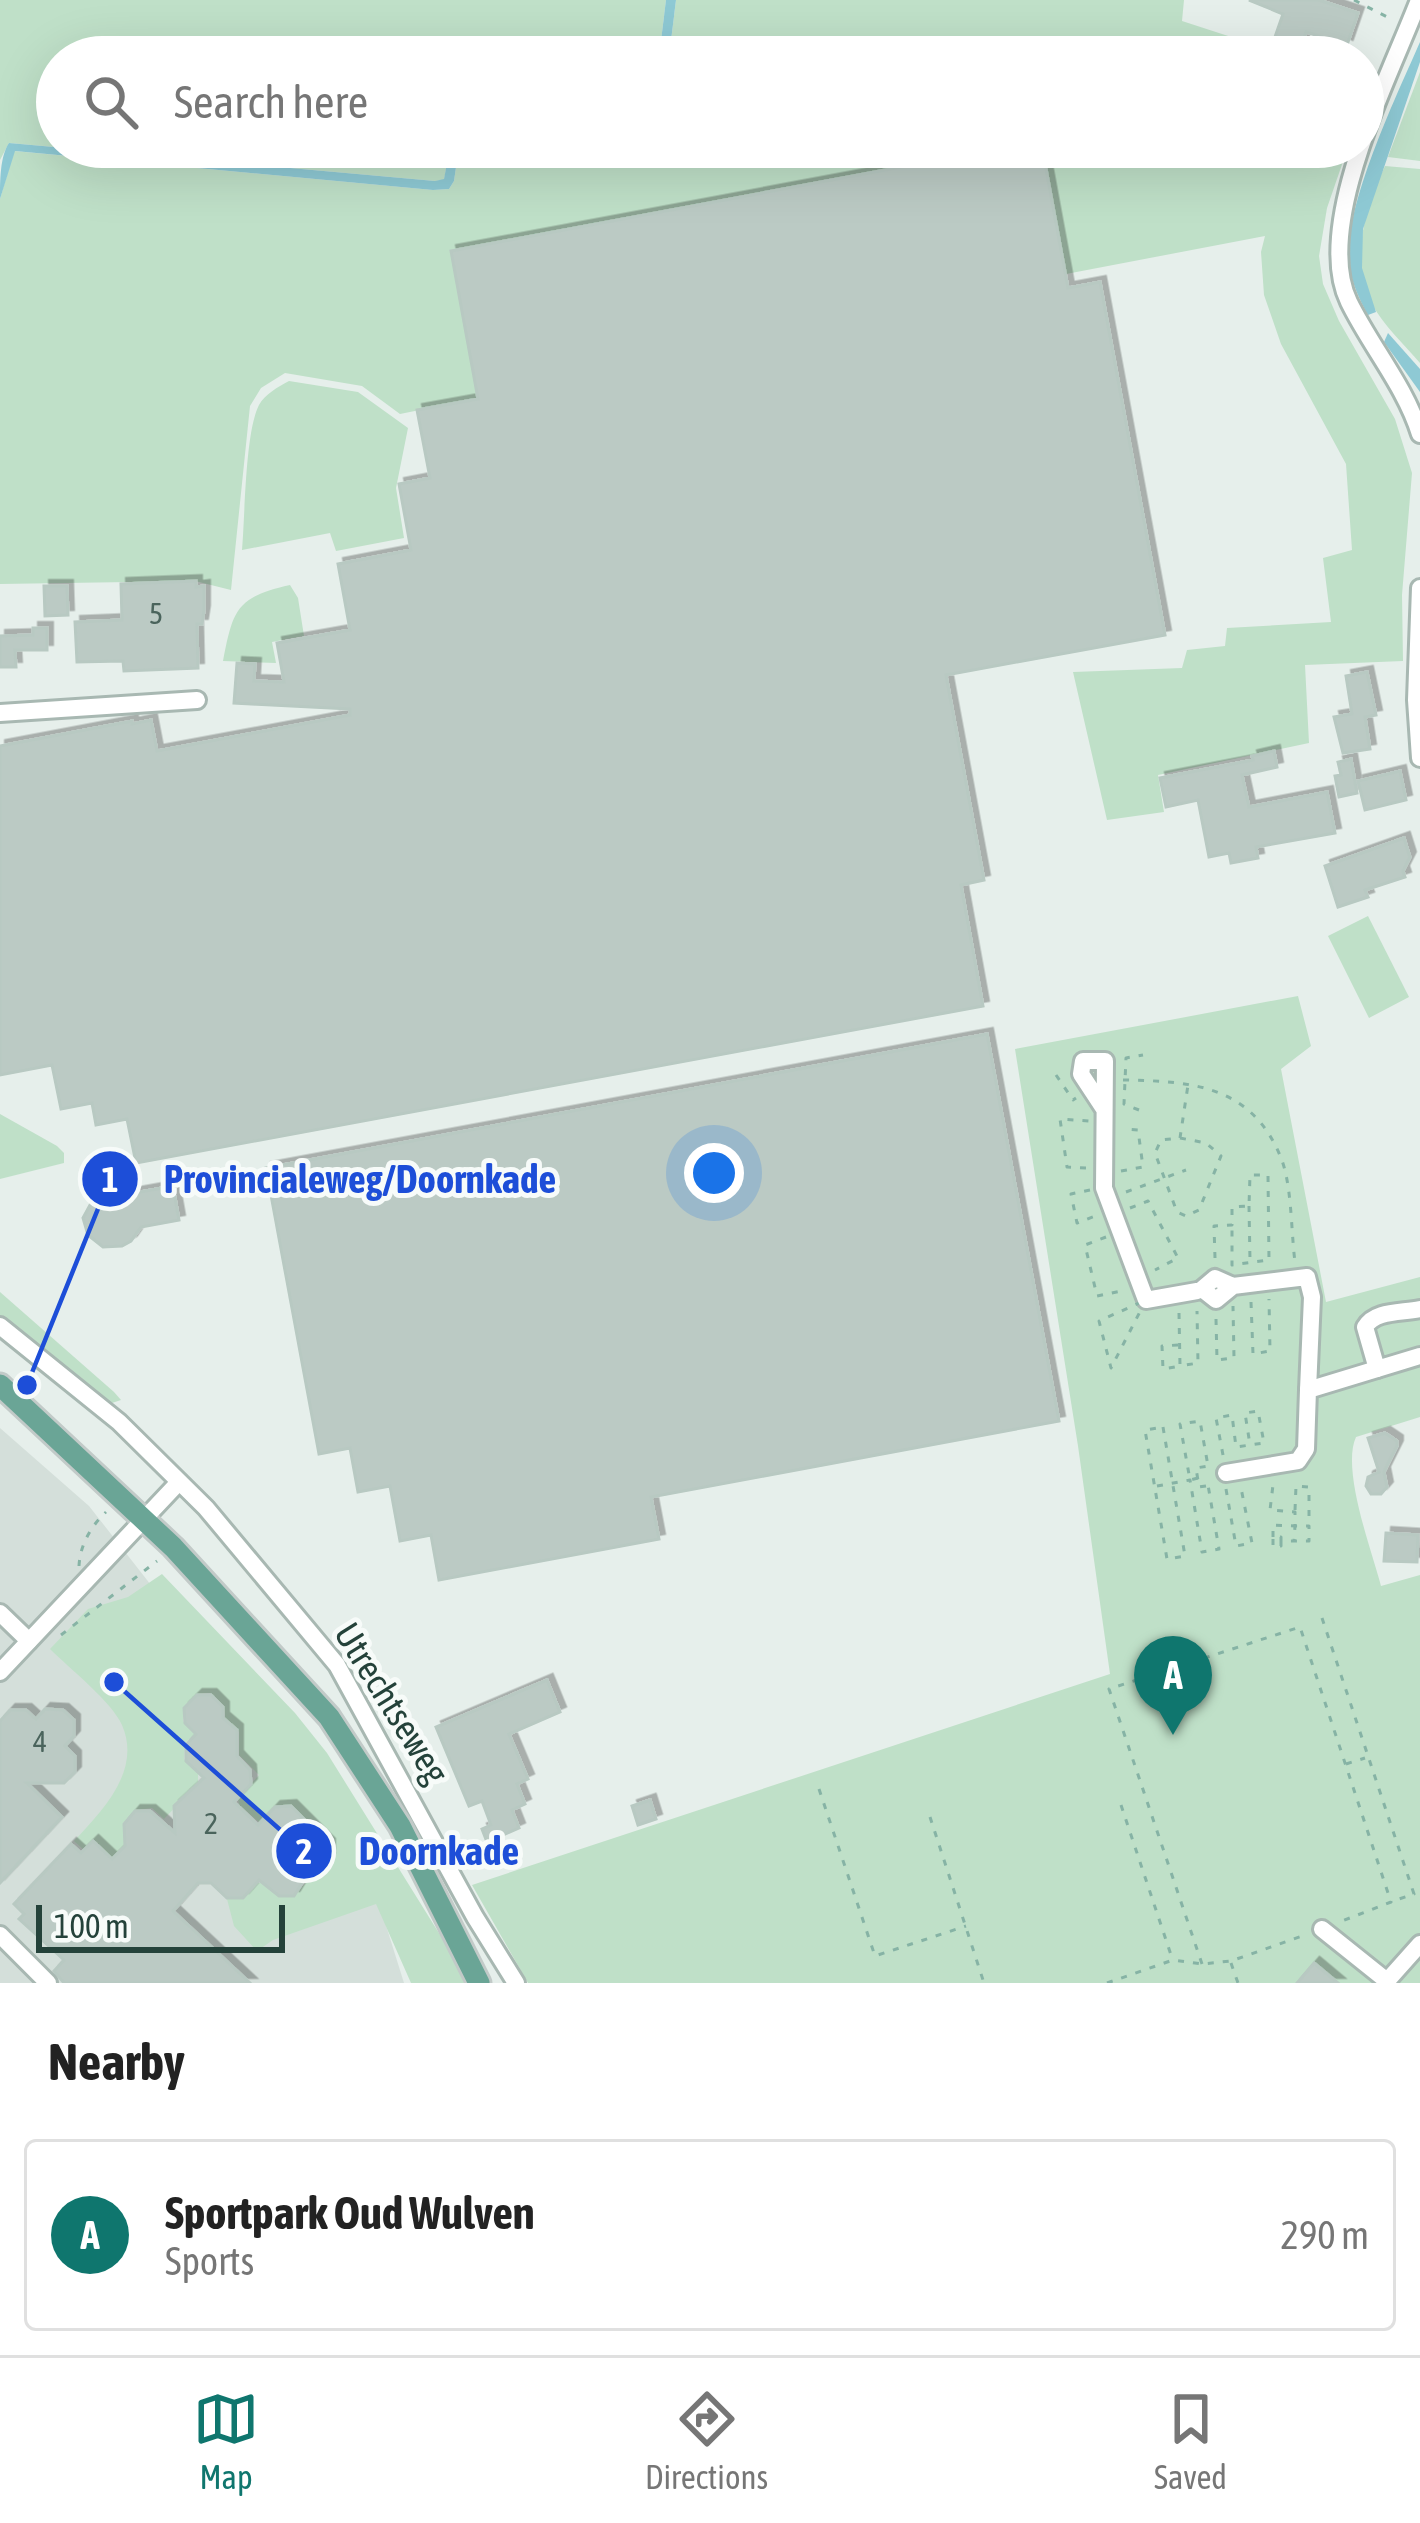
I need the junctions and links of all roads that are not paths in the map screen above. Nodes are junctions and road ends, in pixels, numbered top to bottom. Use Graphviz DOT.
graph roads {
  1 [pos="1419,0"];
  2 [pos="1384,92"];
  3 [pos="1356,168"];
  4 [pos="1420,434"];
  5 [pos="1420,588"];
  6 [pos="197,700"];
  7 [pos="0,712"];
  8 [pos="1420,758"];
  9 [pos="1104,1120"];
  10 [pos="1197,1291"];
  11 [pos="1216,1302"];
  12 [pos="1420,1309"];
  13 [pos="0,1326"];
  14 [pos="1420,1356"];
  15 [pos="1377,1370"];
  16 [pos="0,1385"];
  17 [pos="1308,1390"];
  18 [pos="179,1482"];
  19 [pos="1226,1482"];
  20 [pos="143,1521"];
  21 [pos="0,1613"];
  22 [pos="29,1641"];
  23 [pos="0,1672"];
  24 [pos="1322,1929"];
  25 [pos="0,1935"];
  26 [pos="1420,1944"];
  27 [pos="48,1983"];
  28 [pos="479,1983"];
  29 [pos="516,1983"];
  1 -- 2 [label="street"];
  3 -- 4 [label="street"];
  5 -- 8 [label="street"];
  6 -- 7 [label="street"];
  9 -- 9 [label="street"];
  9 -- 10 [label="street"];
  11 -- 17 [label="street"];
  12 -- 15 [label="street"];
  13 -- 18 [label="street, Utrechtseweg"];
  14 -- 15 [label="street"];
  15 -- 17 [label="street"];
  16 -- 20 [label="main road, Utrechtseweg"];
  17 -- 19 [label="street"];
  18 -- 20 [label="street"];
  18 -- 29 [label="street, Utrechtseweg"];
  20 -- 22 [label="street"];
  20 -- 28 [label="main road, Utrechtseweg"];
  21 -- 22 [label="street"];
  22 -- 23 [label="street"];
  24 -- 26 [label="street"];
  25 -- 27 [label="street"];
}
